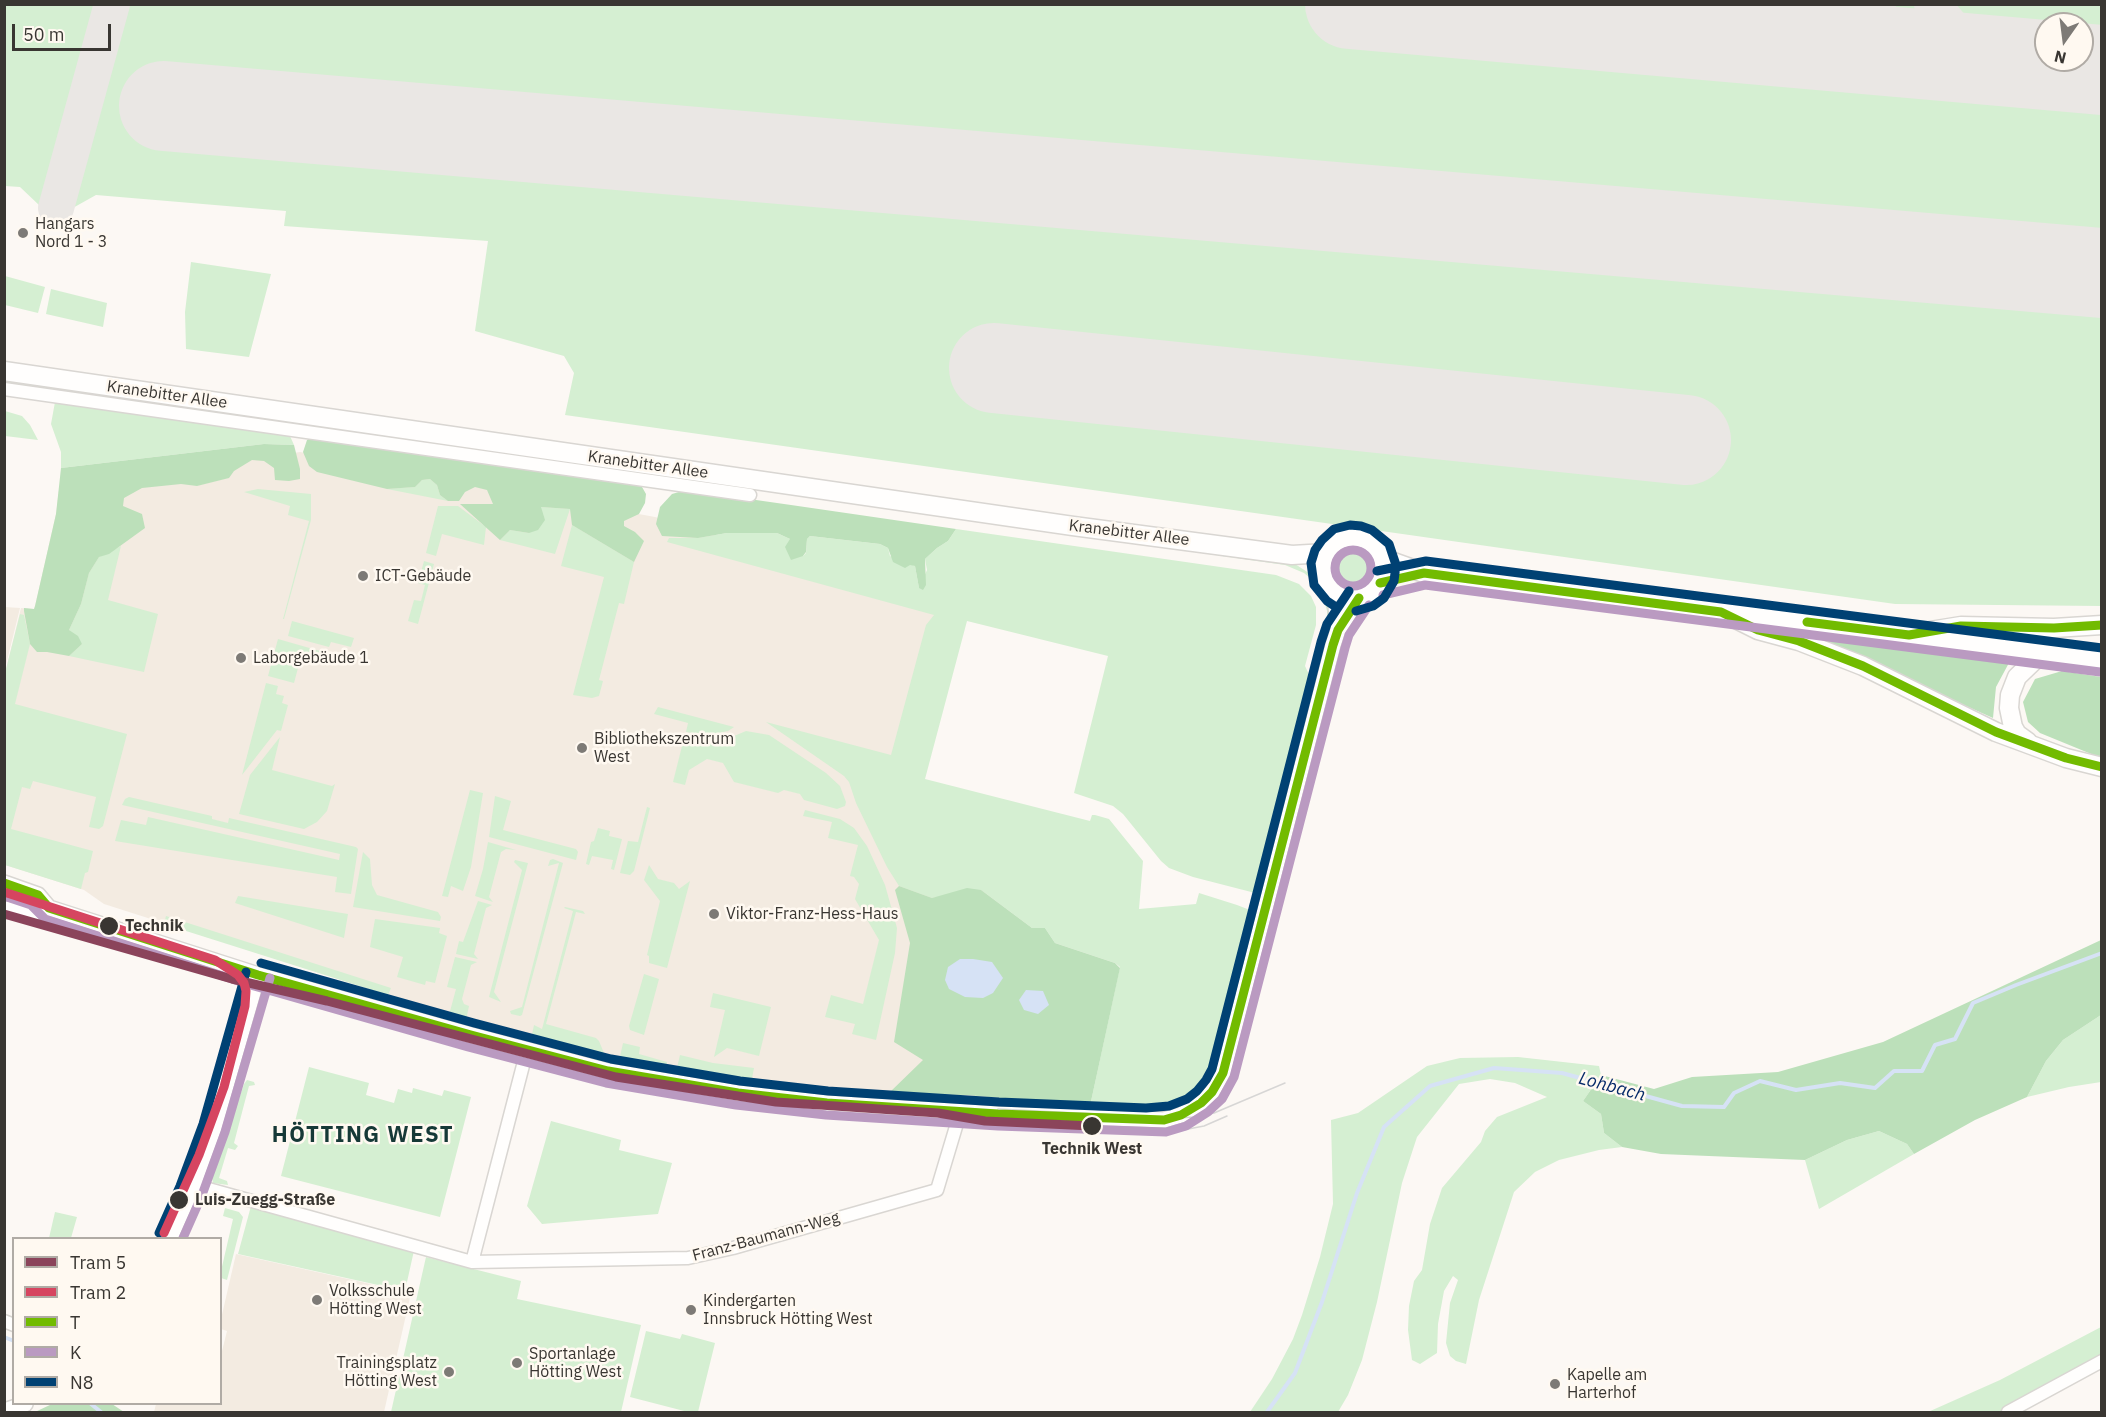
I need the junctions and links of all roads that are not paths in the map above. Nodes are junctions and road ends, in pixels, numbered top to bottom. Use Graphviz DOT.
graph roads {
  1 [pos="4,371"];
  2 [pos="4,389"];
  3 [pos="750,495"];
  4 [pos="1326,554"];
  5 [pos="1292,555"];
  6 [pos="1382,558"];
  7 [pos="1323,573"];
  8 [pos="1424,573"];
  9 [pos="1380,583"];
  10 [pos="1335,593"];
  11 [pos="1359,598"];
  12 [pos="1721,612"];
  13 [pos="2102,625"];
  14 [pos="1338,630"];
  15 [pos="1909,634"];
  16 [pos="2043,652"];
  17 [pos="2102,660"];
  18 [pos="2035,747"];
  19 [pos="2102,767"];
  20 [pos="4,883"];
  21 [pos="49,908"];
  22 [pos="4,909"];
  23 [pos="258,975"];
  24 [pos="527,1050"];
  25 [pos="961,1110"];
  26 [pos="194,1185"];
  27 [pos="171,1237"];
  28 [pos="472,1262"];
  29 [pos="2102,1361"];
  30 [pos="22,1405"];
  31 [pos="4,1412"];
  32 [pos="2008,1413"];
  1 -- 5 [label="main road, Kranebitter Allee"];
  2 -- 3 [label="street, Kranebitter Allee"];
  4 -- 5 [label="main road, Kranebitter Allee"];
  4 -- 6 [label="main road"];
  4 -- 7 [label="main road"];
  5 -- 7 [label="main road, Kranebitter Allee"];
  6 -- 8 [label="main road"];
  6 -- 9 [label="main road"];
  7 -- 10 [label="main road"];
  8 -- 9 [label="main road"];
  8 -- 12 [label="main road"];
  9 -- 11 [label="main road"];
  10 -- 11 [label="main road"];
  10 -- 14 [label="street"];
  11 -- 14 [label="street"];
  12 -- 15 [label="main road"];
  12 -- 18 [label="main road"];
  13 -- 15 [label="main road"];
  14 -- 25 [label="street"];
  15 -- 16 [label="main road"];
  16 -- 17 [label="main road"];
  16 -- 18 [label="main road"];
  18 -- 19 [label="main road"];
  20 -- 21 [label="street"];
  21 -- 22 [label="street"];
  21 -- 23 [label="street"];
  23 -- 24 [label="street"];
  23 -- 26 [label="street"];
  24 -- 25 [label="street"];
  24 -- 28 [label="street"];
  25 -- 28 [label="street, Franz-Baumann-Weg"];
  26 -- 27 [label="street"];
  26 -- 28 [label="street, Franz-Baumann-Weg"];
  29 -- 32 [label="street"];
  30 -- 31 [label="street"];
}
